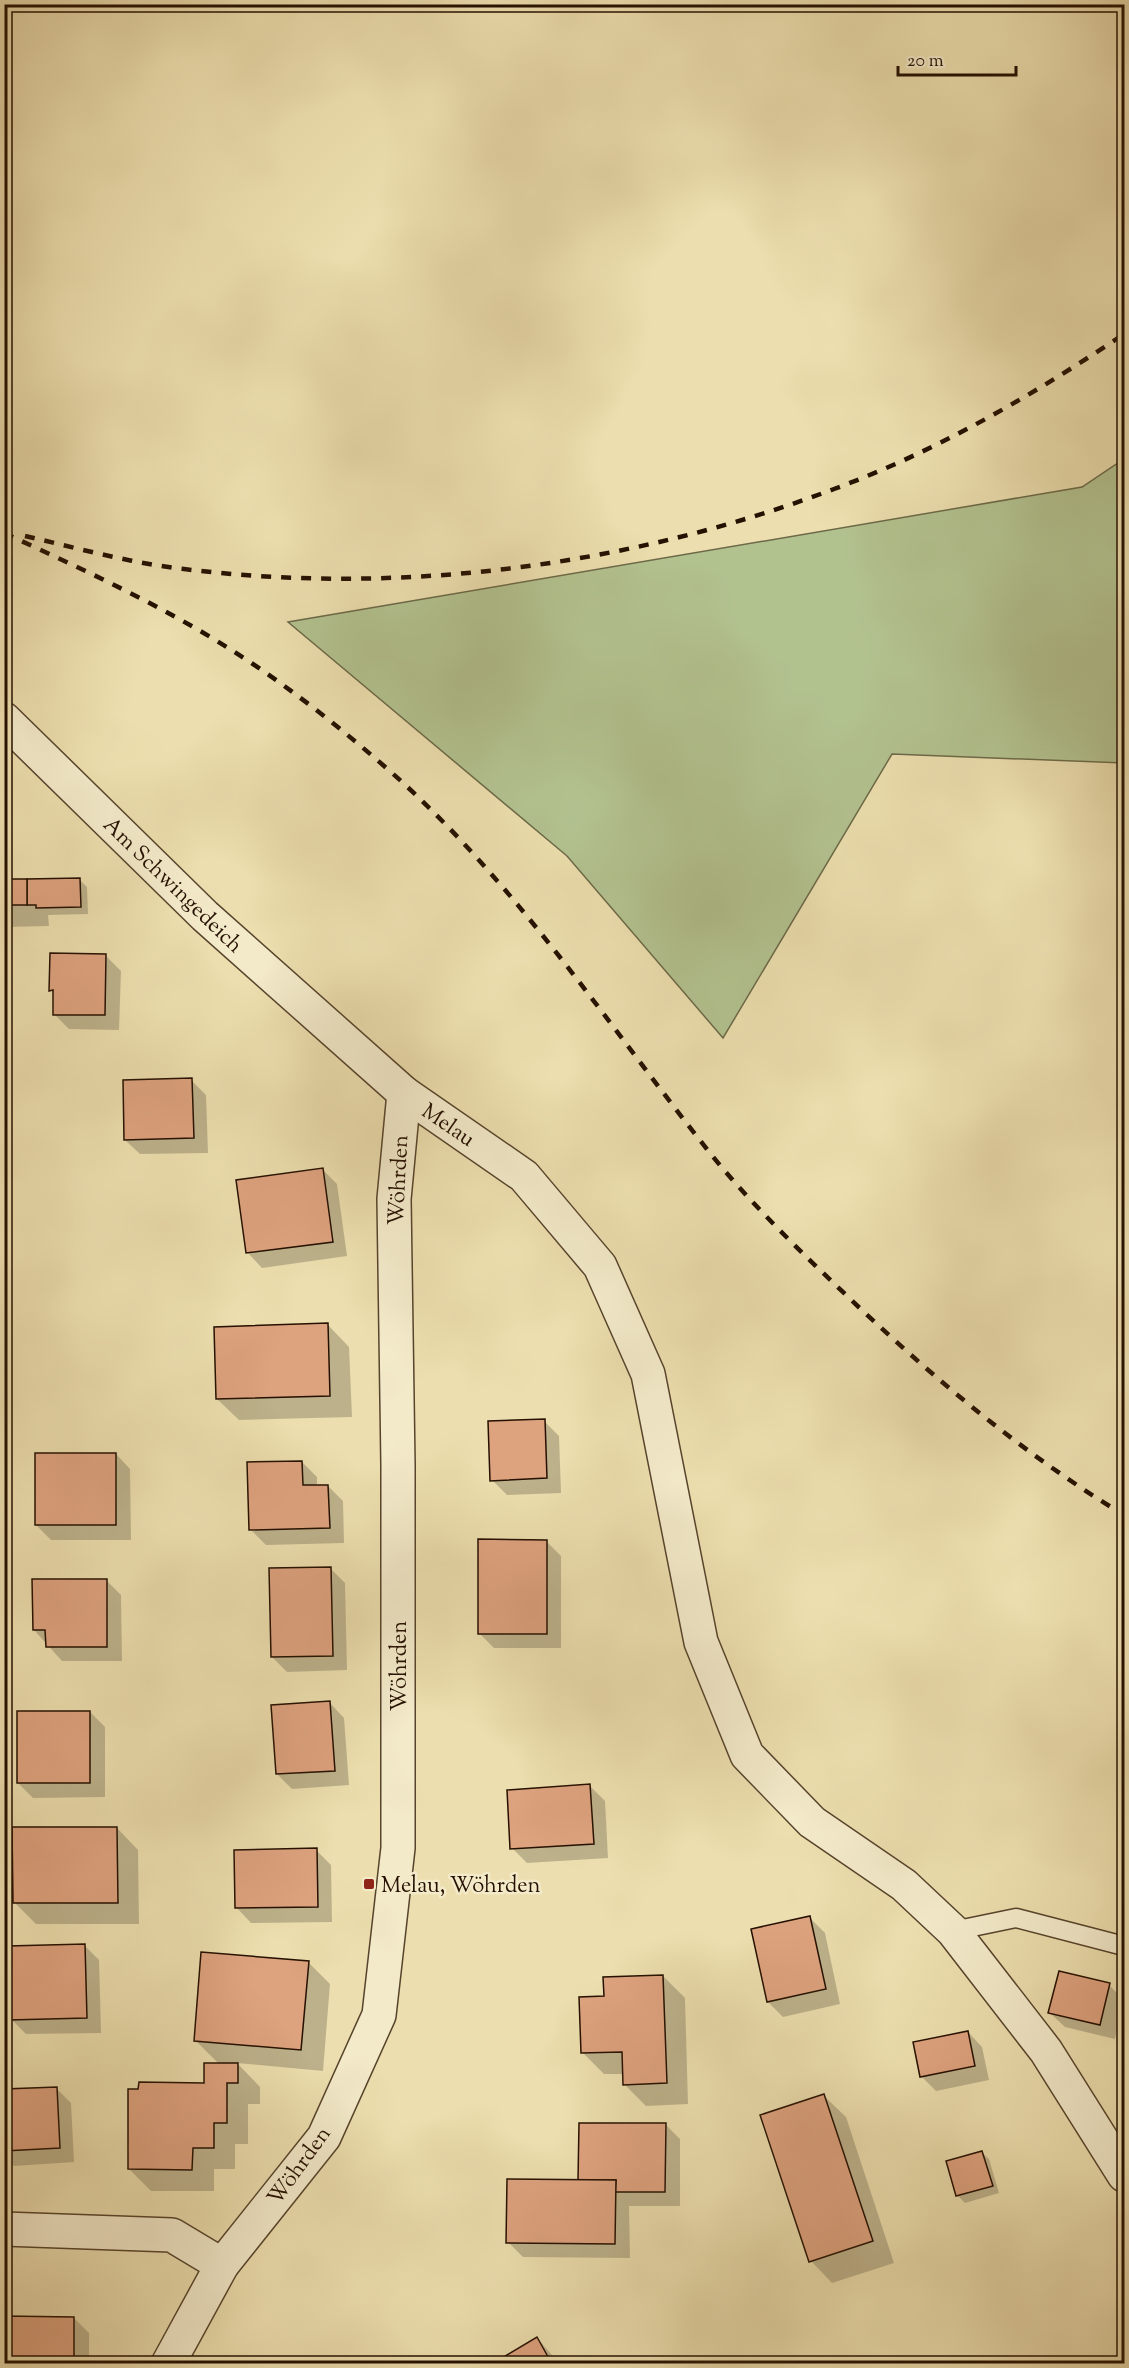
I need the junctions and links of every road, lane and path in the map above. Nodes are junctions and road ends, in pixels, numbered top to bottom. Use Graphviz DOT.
graph roads {
  1 [pos="4,719"];
  2 [pos="404,1094"];
  3 [pos="953,1931"];
  4 [pos="1125,1946"];
  5 [pos="1125,2175"];
  6 [pos="4,2229"];
  7 [pos="222,2265"];
  8 [pos="168,2364"];
  1 -- 2 [label="street, Am Schwingedeich"];
  2 -- 3 [label="street, Melau"];
  2 -- 7 [label="street, Wöhrden"];
  3 -- 4 [label="lane"];
  3 -- 5 [label="street, Melau"];
  6 -- 7 [label="street"];
  7 -- 8 [label="street, Wöhrden"];
}
